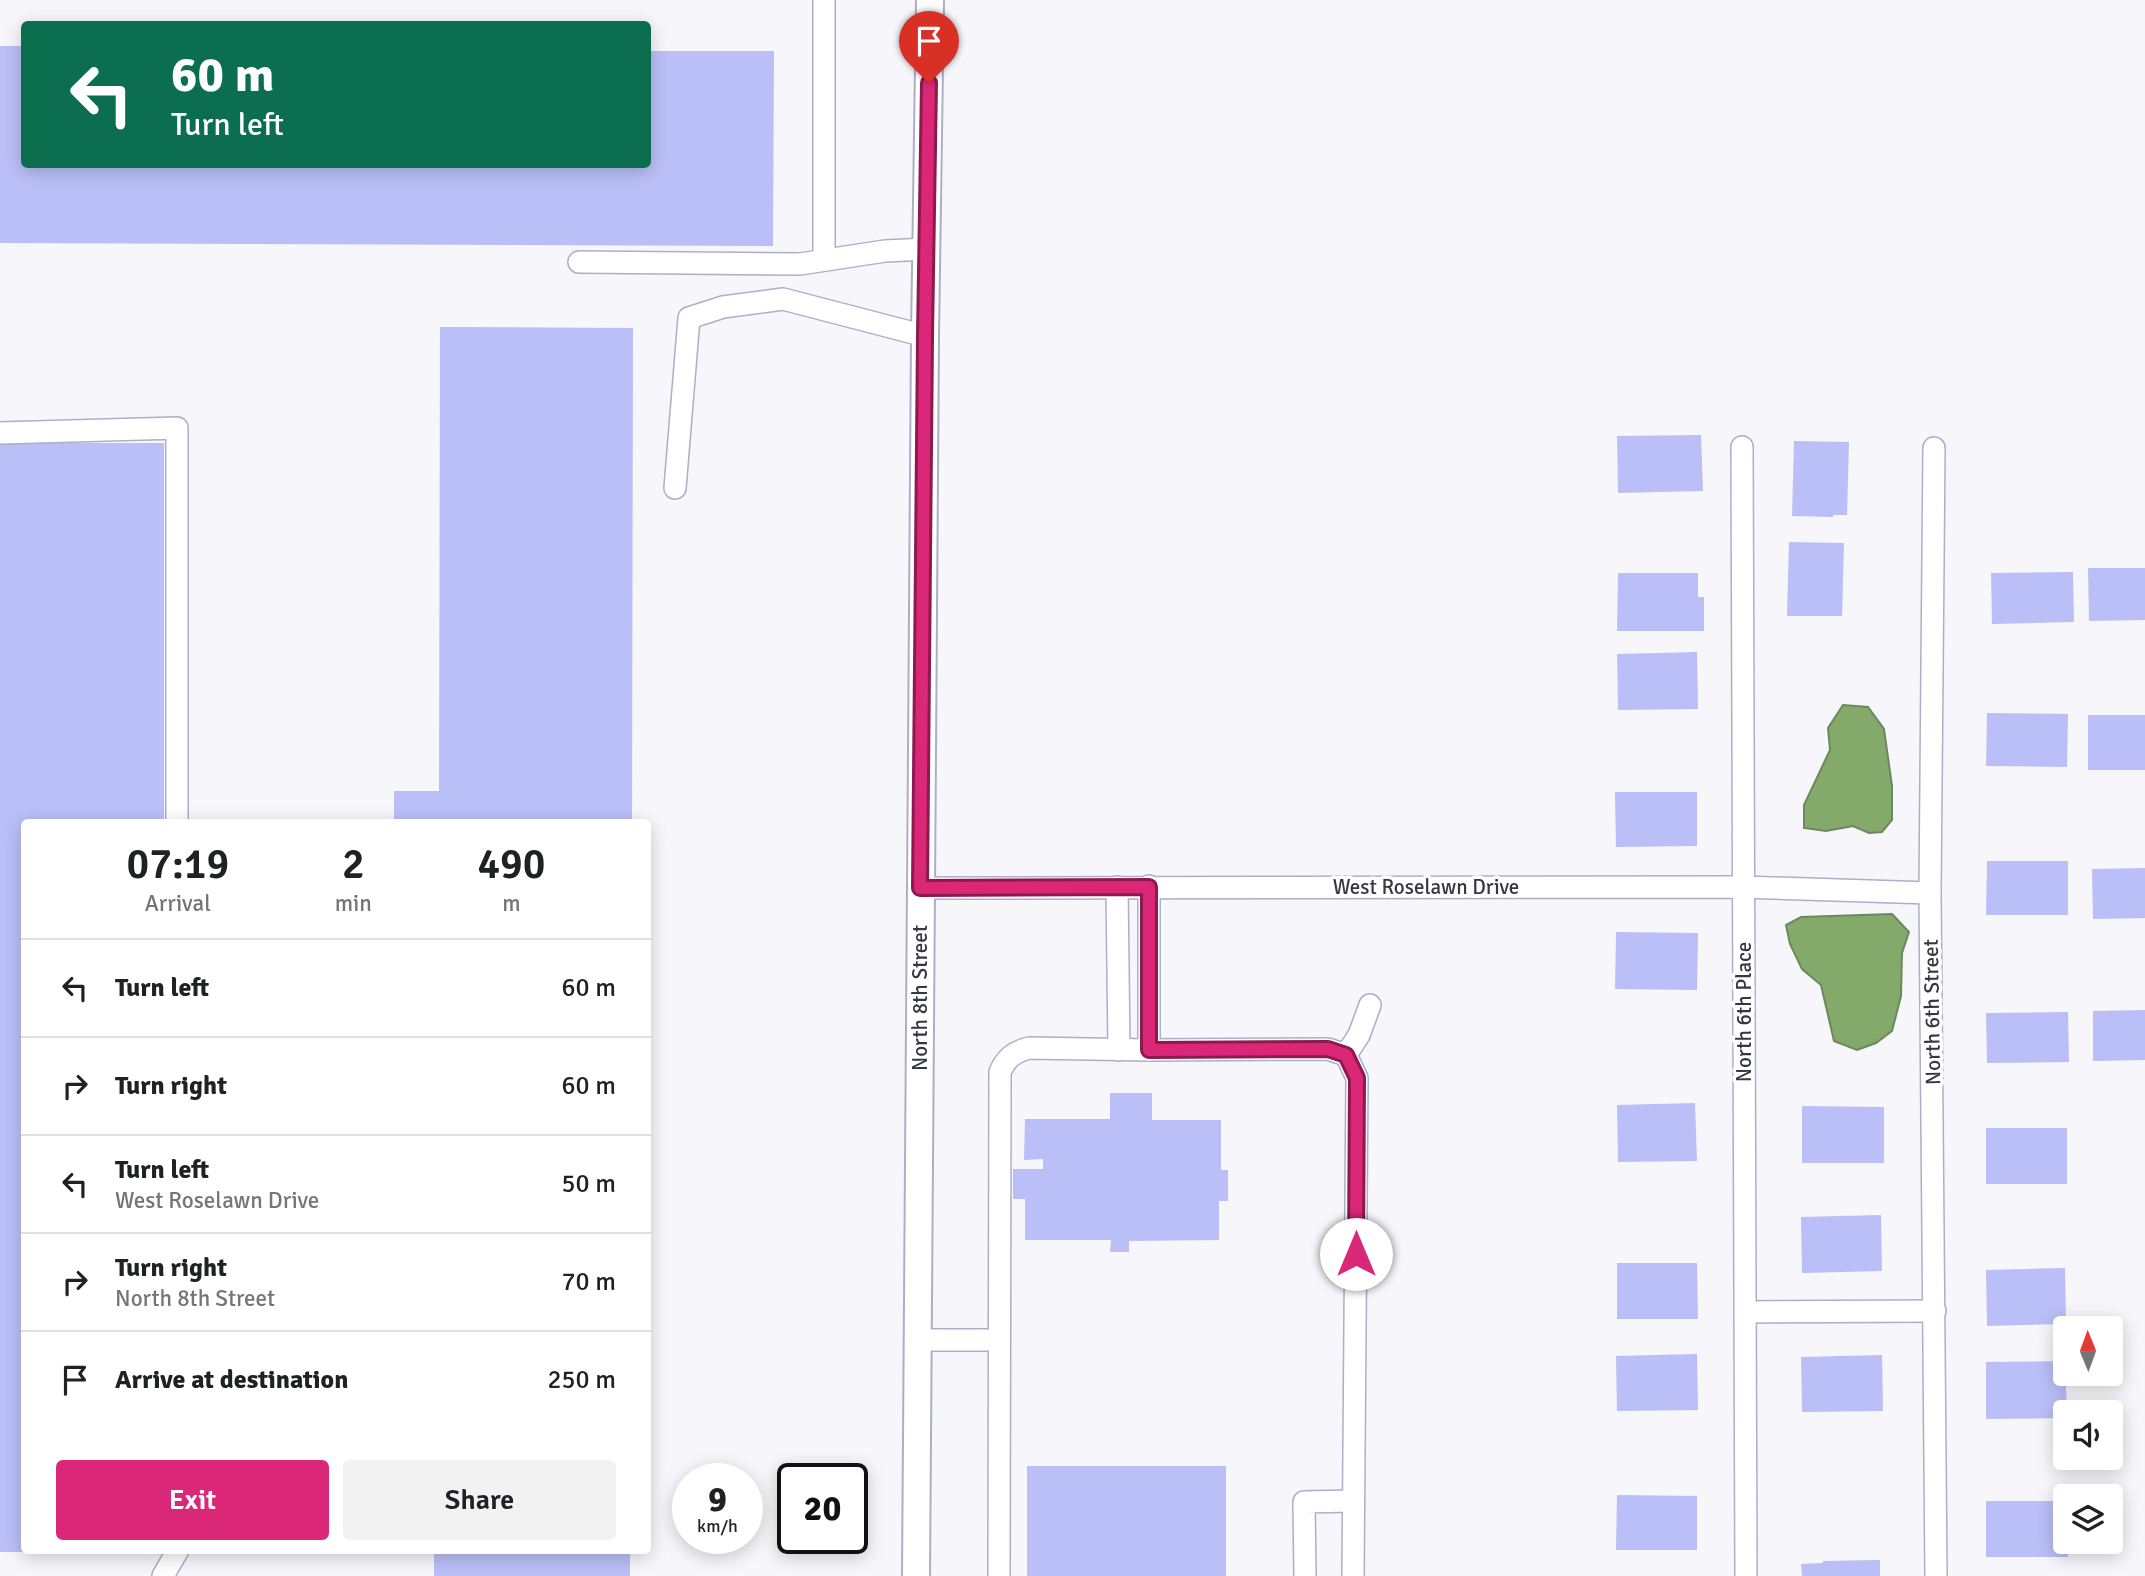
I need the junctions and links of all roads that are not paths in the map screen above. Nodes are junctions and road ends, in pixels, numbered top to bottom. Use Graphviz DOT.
graph roads {
  1 [pos="824,0"];
  2 [pos="930,0"];
  3 [pos="927,249"];
  4 [pos="824,260"];
  5 [pos="579,262"];
  6 [pos="925,336"];
  7 [pos="0,433"];
  8 [pos="1742,447"];
  9 [pos="1934,448"];
  10 [pos="675,488"];
  11 [pos="177,819"];
  12 [pos="1117,887"];
  13 [pos="1149,887"];
  14 [pos="1743,887"];
  15 [pos="920,888"];
  16 [pos="1930,893"];
  17 [pos="1370,1004"];
  18 [pos="1119,1050"];
  19 [pos="1149,1050"];
  20 [pos="1346,1055"];
  21 [pos="1935,1311"];
  22 [pos="1745,1312"];
  23 [pos="917,1340"];
  24 [pos="999,1340"];
  25 [pos="1353,1501"];
  26 [pos="176,1554"];
  27 [pos="163,1576"];
  28 [pos="916,1576"];
  29 [pos="999,1576"];
  30 [pos="1305,1576"];
  31 [pos="1353,1576"];
  32 [pos="1746,1576"];
  33 [pos="1936,1576"];
  1 -- 4 [label="street"];
  2 -- 3 [label="main road, North 8th Street"];
  3 -- 4 [label="street"];
  3 -- 6 [label="main road, North 8th Street"];
  4 -- 5 [label="street"];
  6 -- 10 [label="street"];
  6 -- 15 [label="main road, North 8th Street"];
  7 -- 11 [label="street"];
  8 -- 14 [label="street, North 6th Place"];
  9 -- 16 [label="street, North 6th Street"];
  12 -- 13 [label="street, West Roselawn Drive"];
  12 -- 15 [label="street, West Roselawn Drive"];
  12 -- 18 [label="street"];
  13 -- 14 [label="street, West Roselawn Drive"];
  13 -- 19 [label="street"];
  14 -- 16 [label="street, West Roselawn Drive"];
  14 -- 22 [label="street, North 6th Place"];
  15 -- 23 [label="main road, North 8th Street"];
  16 -- 21 [label="street, North 6th Street"];
  17 -- 20 [label="street"];
  18 -- 19 [label="street"];
  18 -- 24 [label="street"];
  19 -- 20 [label="street"];
  20 -- 25 [label="street"];
  21 -- 22 [label="street"];
  21 -- 33 [label="street, North 6th Street"];
  22 -- 32 [label="street, North 6th Place"];
  23 -- 24 [label="street"];
  23 -- 28 [label="main road, North 8th Street"];
  24 -- 29 [label="street"];
  25 -- 30 [label="street"];
  25 -- 31 [label="street"];
  26 -- 27 [label="street"];
}
